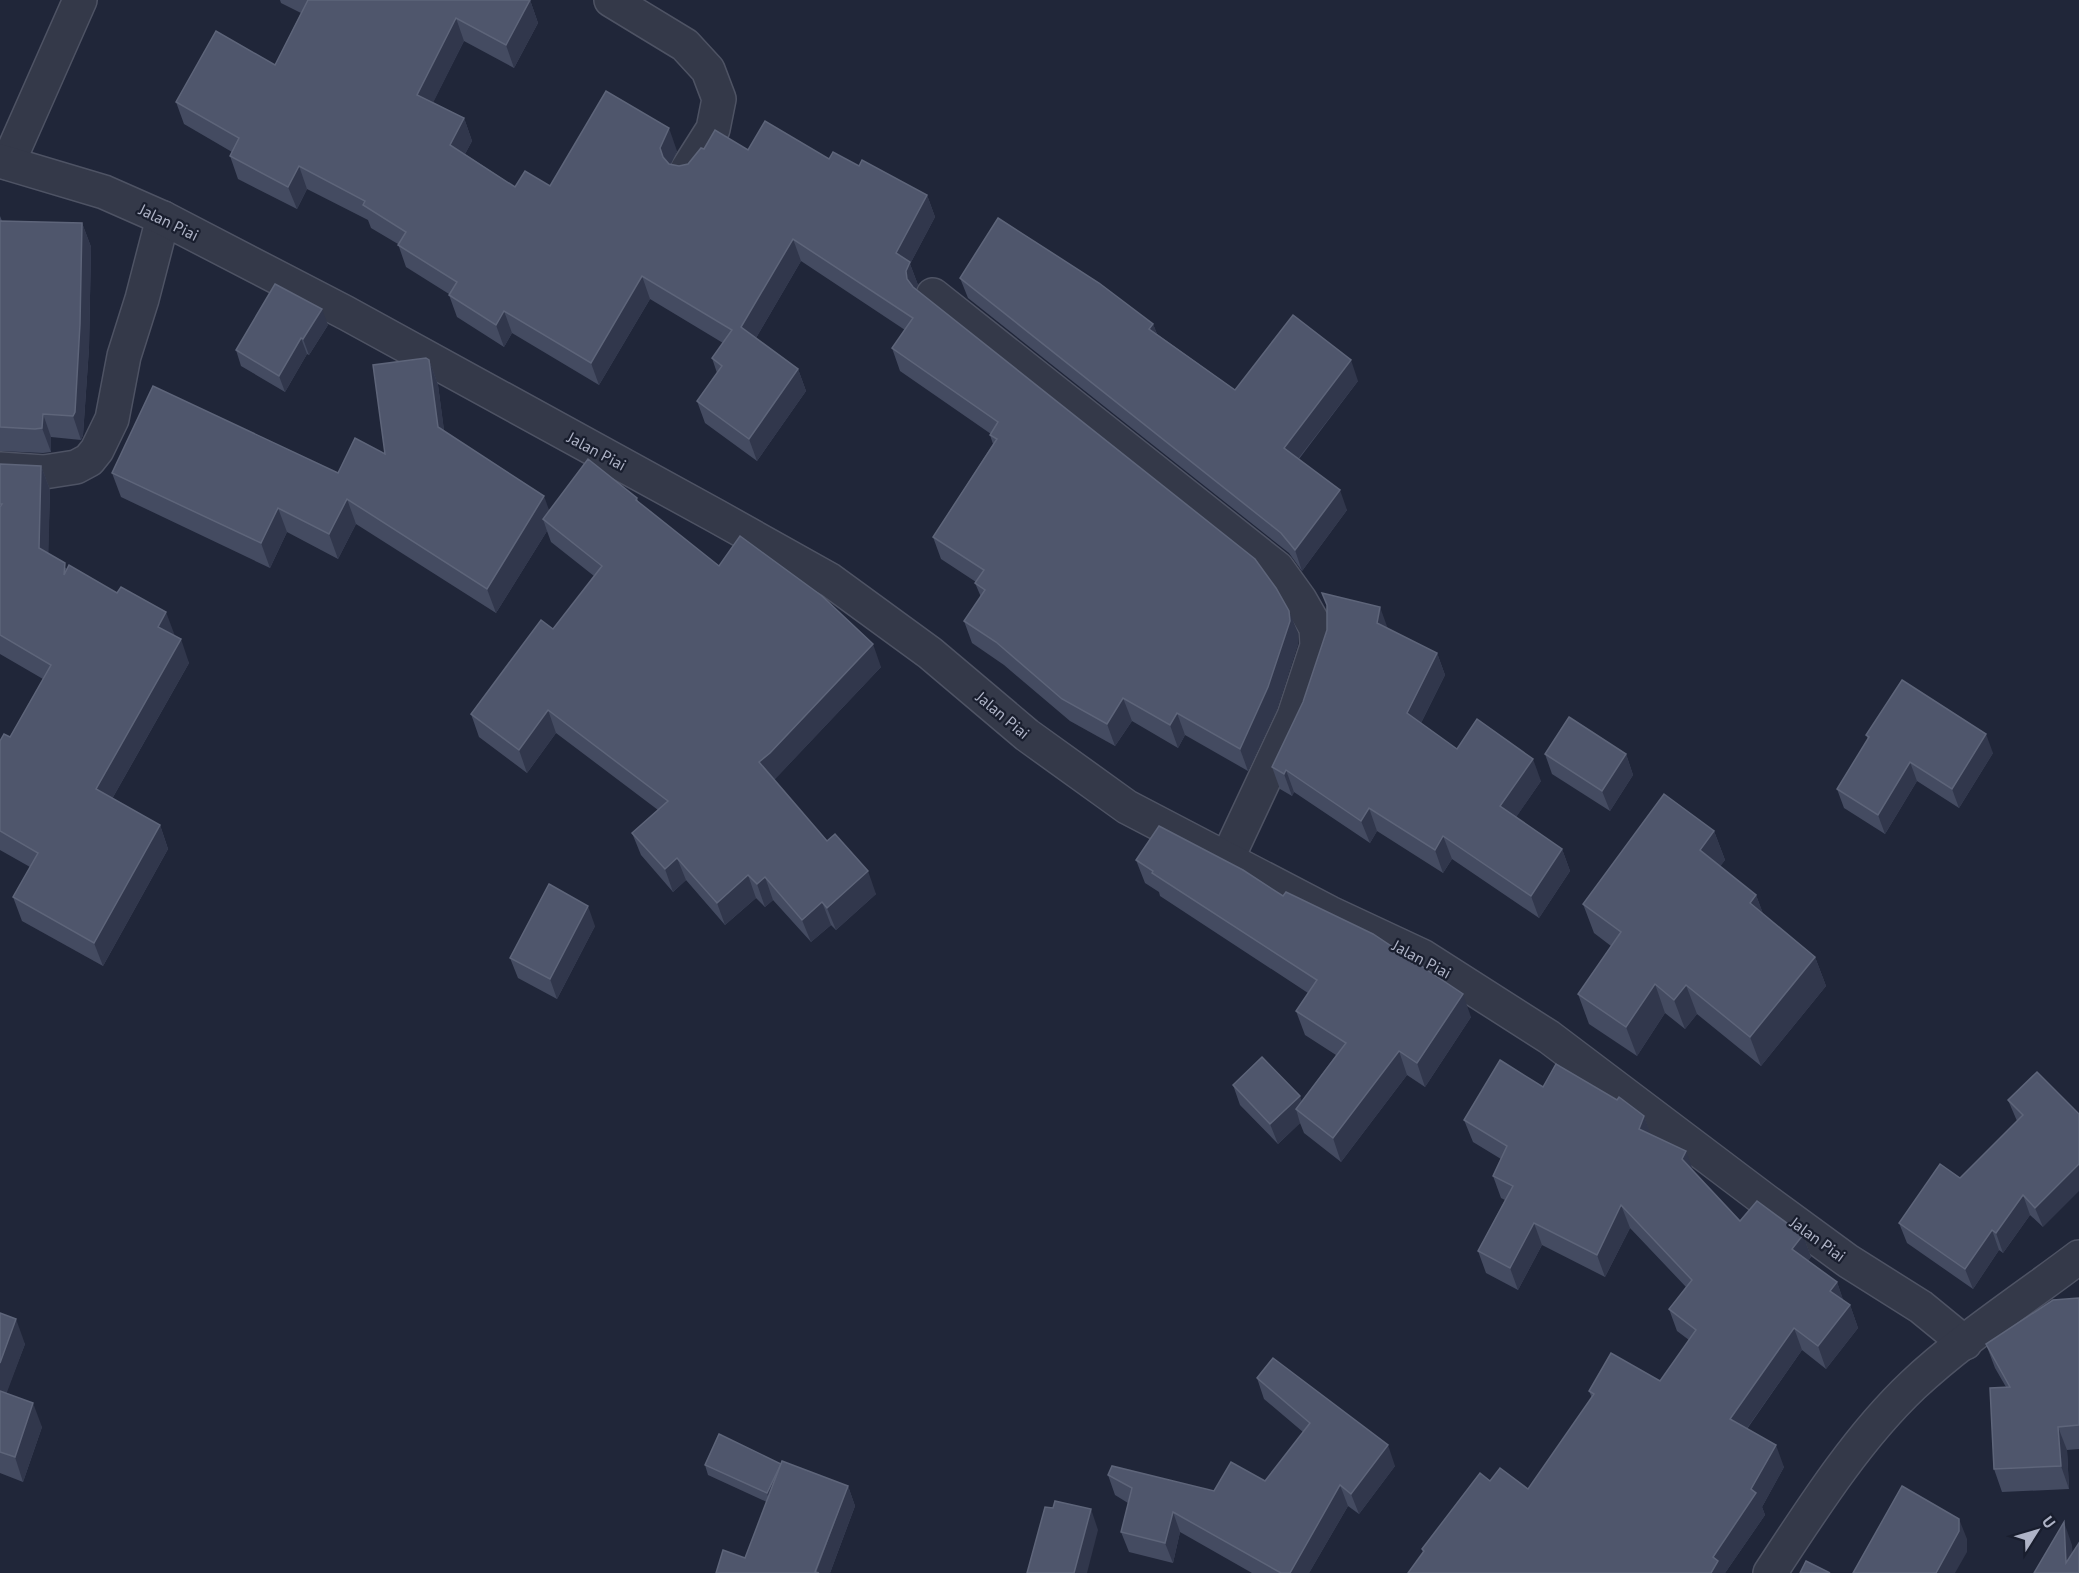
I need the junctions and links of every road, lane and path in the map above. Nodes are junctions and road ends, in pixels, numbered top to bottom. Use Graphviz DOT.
graph roads {
  1 [pos="80,0"];
  2 [pos="611,0"];
  3 [pos="4,162"];
  4 [pos="687,170"];
  5 [pos="163,218"];
  6 [pos="933,295"];
  7 [pos="0,469"];
  8 [pos="1227,860"];
  9 [pos="2079,1257"];
  10 [pos="1965,1343"];
  11 [pos="1770,1573"];
  1 -- 3 [label="street"];
  2 -- 4 [label="street"];
  3 -- 5 [label="street, Jalan Piai"];
  5 -- 7 [label="street"];
  5 -- 8 [label="street, Jalan Piai"];
  6 -- 8 [label="street"];
  8 -- 10 [label="street, Jalan Piai"];
  9 -- 10 [label="street"];
  10 -- 11 [label="street"];
}
